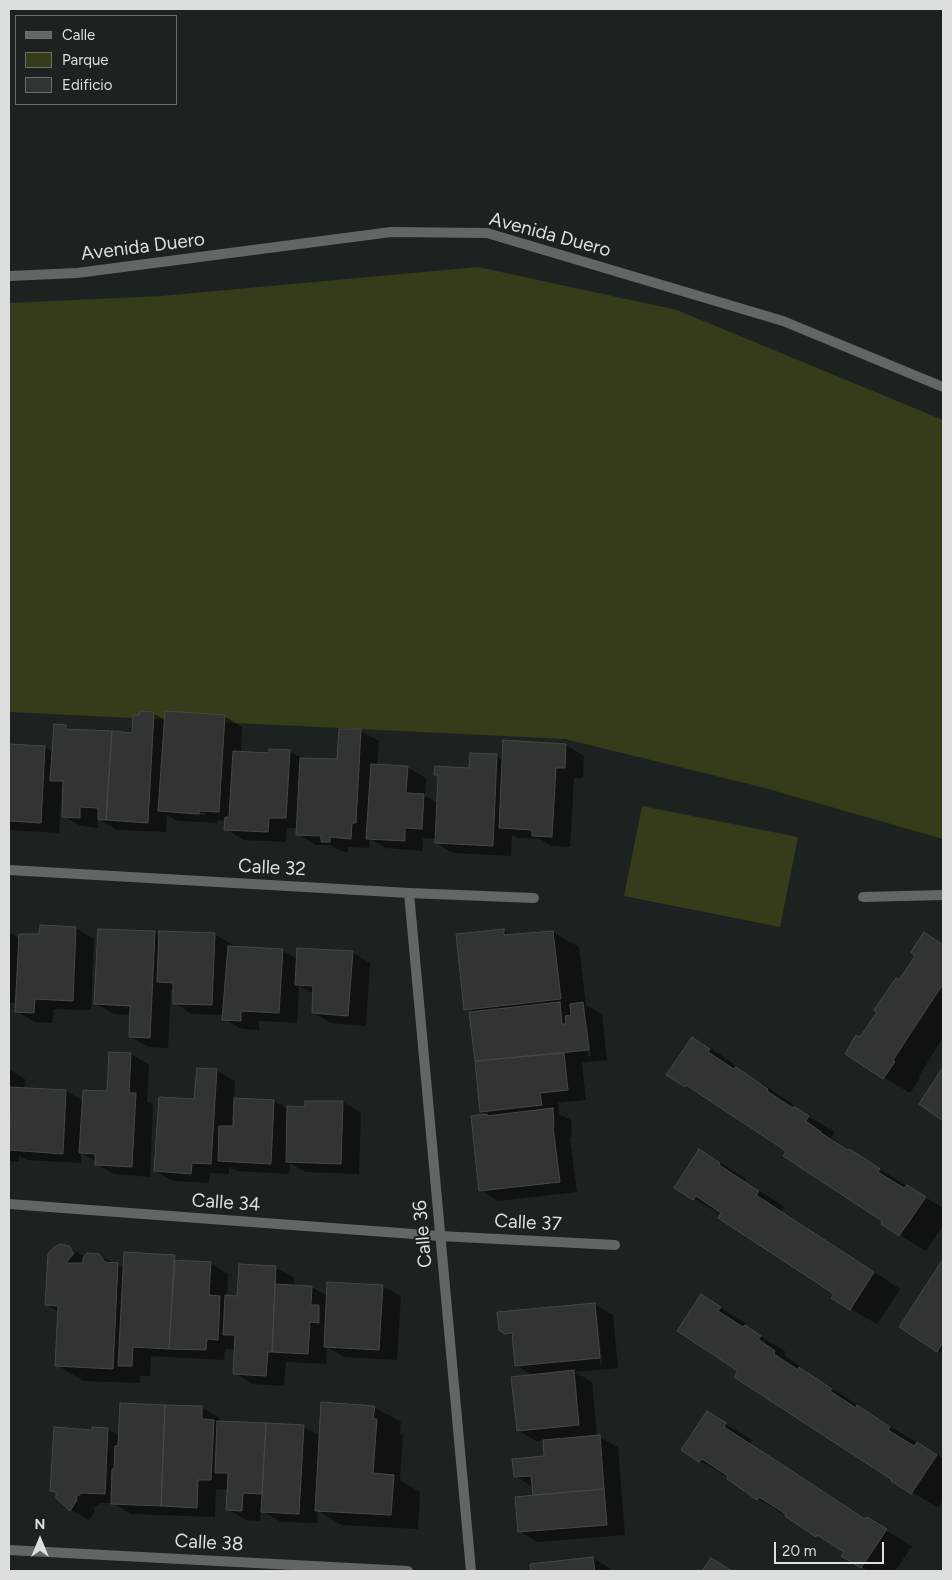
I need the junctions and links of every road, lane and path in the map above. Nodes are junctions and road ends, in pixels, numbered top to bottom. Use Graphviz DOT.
graph roads {
  1 [pos="9,276"];
  2 [pos="943,388"];
  3 [pos="9,870"];
  4 [pos="409,893"];
  5 [pos="943,895"];
  6 [pos="863,897"];
  7 [pos="534,898"];
  8 [pos="9,1204"];
  9 [pos="440,1236"];
  10 [pos="615,1245"];
  11 [pos="9,1550"];
  12 [pos="408,1571"];
  13 [pos="471,1571"];
  1 -- 2 [label="street, Avenida Duero"];
  3 -- 4 [label="street, Calle 32"];
  4 -- 7 [label="street, Calle 32"];
  4 -- 9 [label="street, Calle 36"];
  5 -- 6 [label="street"];
  8 -- 9 [label="street, Calle 34"];
  9 -- 10 [label="street, Calle 37"];
  9 -- 13 [label="street, Calle 36"];
  11 -- 12 [label="street, Calle 38"];
}
